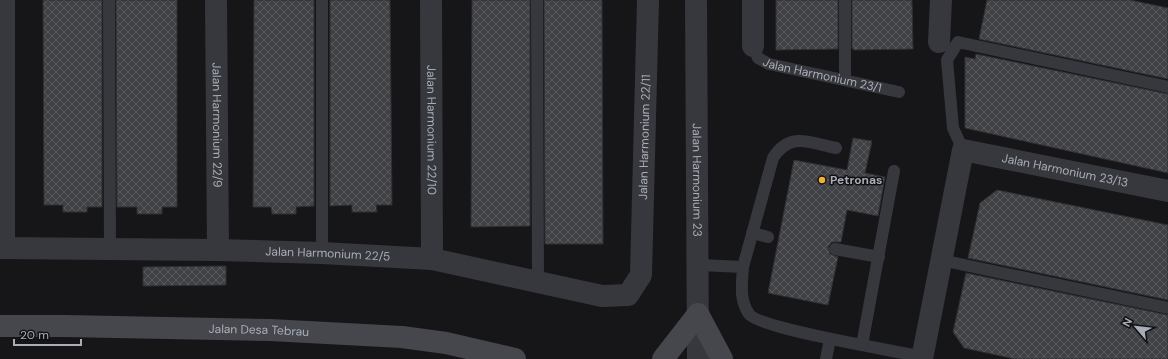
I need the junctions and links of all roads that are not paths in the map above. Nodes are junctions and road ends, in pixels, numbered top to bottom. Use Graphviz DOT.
graph roads {
  1 [pos="4,0"];
  2 [pos="109,0"];
  3 [pos="216,0"];
  4 [pos="322,0"];
  5 [pos="431,0"];
  6 [pos="537,0"];
  7 [pos="648,0"];
  8 [pos="696,0"];
  9 [pos="753,0"];
  10 [pos="845,0"];
  11 [pos="940,0"];
  12 [pos="939,42"];
  13 [pos="753,46"];
  14 [pos="845,80"];
  15 [pos="1168,87"];
  16 [pos="899,92"];
  17 [pos="836,148"];
  18 [pos="963,150"];
  19 [pos="894,171"];
  20 [pos="1168,191"];
  21 [pos="752,233"];
  22 [pos="768,237"];
  23 [pos="2,247"];
  24 [pos="110,249"];
  25 [pos="835,249"];
  26 [pos="218,250"];
  27 [pos="322,253"];
  28 [pos="879,257"];
  29 [pos="432,259"];
  30 [pos="941,260"];
  31 [pos="699,265"];
  32 [pos="743,267"];
  33 [pos="641,275"];
  34 [pos="538,283"];
  35 [pos="1168,308"];
  36 [pos="698,314"];
  37 [pos="0,326"];
  38 [pos="830,339"];
  39 [pos="862,345"];
  40 [pos="927,358"];
  41 [pos="515,359"];
  42 [pos="663,359"];
  43 [pos="698,359"];
  44 [pos="722,359"];
  45 [pos="826,359"];
  1 -- 23 [label="street"];
  2 -- 24 [label="lane"];
  3 -- 26 [label="street, Jalan Harmonium 22/9"];
  4 -- 27 [label="lane"];
  5 -- 29 [label="street, Jalan Harmonium 22/10"];
  6 -- 34 [label="lane"];
  7 -- 33 [label="street, Jalan Harmonium 22/11"];
  8 -- 31 [label="street, Jalan Harmonium 23"];
  9 -- 13 [label="street, Jalan Harmonium 23/1"];
  10 -- 14 [label="lane"];
  11 -- 12 [label="street"];
  13 -- 14 [label="lane, Jalan Harmonium 23/1"];
  14 -- 16 [label="lane, Jalan Harmonium 23/1"];
  15 -- 18 [label="lane"];
  17 -- 21 [label="lane"];
  18 -- 20 [label="street, Jalan Harmonium 23/13"];
  18 -- 30 [label="street"];
  19 -- 28 [label="lane"];
  21 -- 22 [label="lane"];
  21 -- 32 [label="lane"];
  23 -- 24 [label="street, Jalan Harmonium 22/5"];
  24 -- 26 [label="street, Jalan Harmonium 22/5"];
  25 -- 28 [label="lane"];
  26 -- 27 [label="street, Jalan Harmonium 22/5"];
  27 -- 29 [label="street, Jalan Harmonium 22/5"];
  28 -- 39 [label="lane"];
  29 -- 34 [label="street, Jalan Harmonium 22/5"];
  30 -- 35 [label="lane"];
  30 -- 40 [label="street"];
  31 -- 32 [label="lane"];
  31 -- 36 [label="street, Jalan Harmonium 23"];
  32 -- 38 [label="lane"];
  33 -- 34 [label="street, Jalan Harmonium 22/5"];
  36 -- 42 [label="main road"];
  36 -- 43 [label="street, Jalan Harmonium 23"];
  36 -- 44 [label="main road"];
  37 -- 41 [label="main road, Jalan Desa Tebrau"];
  38 -- 39 [label="lane"];
  38 -- 45 [label="lane"];
  39 -- 40 [label="lane"];
}
